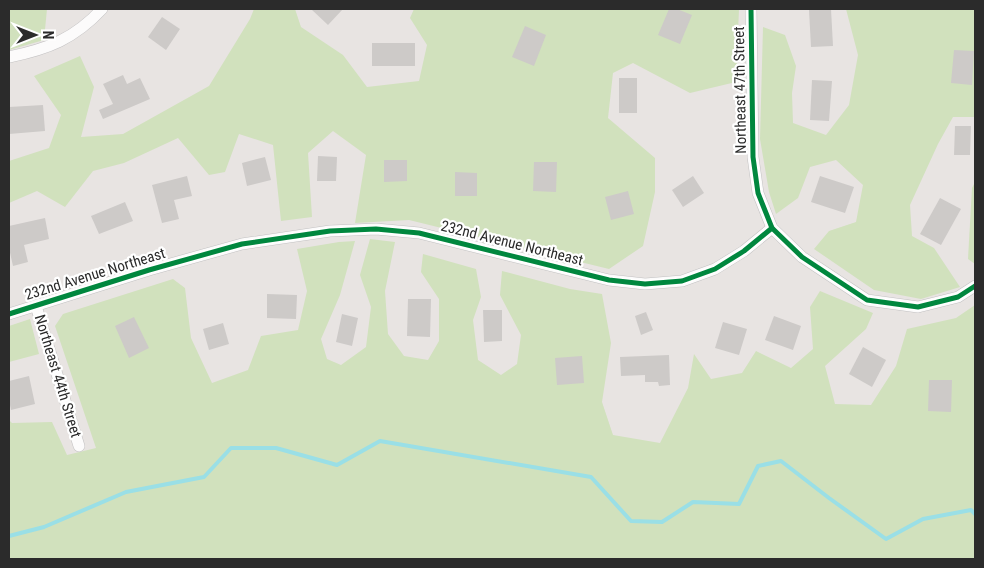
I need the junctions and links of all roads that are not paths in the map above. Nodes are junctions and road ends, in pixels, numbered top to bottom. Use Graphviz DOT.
graph roads {
  1 [pos="102,9"];
  2 [pos="751,9"];
  3 [pos="9,57"];
  4 [pos="772,228"];
  5 [pos="975,286"];
  6 [pos="36,306"];
  7 [pos="9,314"];
  8 [pos="79,446"];
  1 -- 3 [label="street"];
  2 -- 4 [label="street, Northeast 47th Street"];
  4 -- 5 [label="street"];
  4 -- 6 [label="street, 232nd Avenue Northeast"];
  6 -- 7 [label="street, 232nd Avenue Northeast"];
  6 -- 8 [label="street, Northeast 44th Street"];
}
